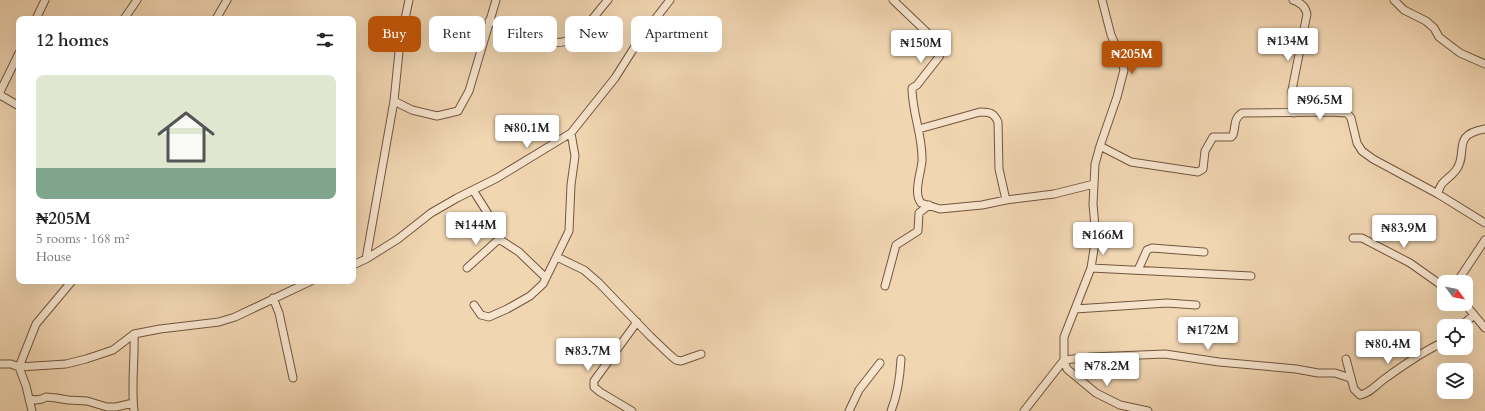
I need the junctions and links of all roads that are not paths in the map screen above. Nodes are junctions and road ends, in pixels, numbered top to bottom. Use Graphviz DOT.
graph roads {
  1 [pos="45,0"];
  2 [pos="137,0"];
  3 [pos="227,0"];
  4 [pos="409,0"];
  5 [pos="496,0"];
  6 [pos="608,0"];
  7 [pos="670,0"];
  8 [pos="893,0"];
  9 [pos="1102,0"];
  10 [pos="1293,0"];
  11 [pos="1394,0"];
  12 [pos="37,16"];
  13 [pos="126,16"];
  14 [pos="218,16"];
  15 [pos="489,21"];
  16 [pos="16,59"];
  17 [pos="1485,64"];
  18 [pos="0,94"];
  19 [pos="394,101"];
  20 [pos="16,104"];
  21 [pos="1294,113"];
  22 [pos="919,129"];
  23 [pos="1485,129"];
  24 [pos="571,133"];
  25 [pos="1100,146"];
  26 [pos="1094,184"];
  27 [pos="472,190"];
  28 [pos="1438,194"];
  29 [pos="1006,200"];
  30 [pos="929,205"];
  31 [pos="1485,223"];
  32 [pos="1353,238"];
  33 [pos="499,239"];
  34 [pos="1485,240"];
  35 [pos="1204,252"];
  36 [pos="557,257"];
  37 [pos="366,259"];
  38 [pos="356,264"];
  39 [pos="467,268"];
  40 [pos="1091,268"];
  41 [pos="1138,270"];
  42 [pos="1462,275"];
  43 [pos="1251,276"];
  44 [pos="546,278"];
  45 [pos="1437,282"];
  46 [pos="69,284"];
  47 [pos="304,284"];
  48 [pos="885,286"];
  49 [pos="273,298"];
  50 [pos="474,305"];
  51 [pos="1196,305"];
  52 [pos="1075,309"];
  53 [pos="1471,311"];
  54 [pos="1474,315"];
  55 [pos="1469,319"];
  56 [pos="637,322"];
  57 [pos="1485,328"];
  58 [pos="134,334"];
  59 [pos="1437,345"];
  60 [pos="701,354"];
  61 [pos="1346,358"];
  62 [pos="901,359"];
  63 [pos="1064,360"];
  64 [pos="880,363"];
  65 [pos="0,364"];
  66 [pos="19,367"];
  67 [pos="293,378"];
  68 [pos="1350,378"];
  69 [pos="29,399"];
  70 [pos="133,403"];
  71 [pos="1119,408"];
  72 [pos="32,411"];
  73 [pos="134,411"];
  74 [pos="632,411"];
  75 [pos="849,411"];
  76 [pos="891,411"];
  77 [pos="1024,411"];
  78 [pos="1148,411"];
  1 -- 12 [label="street"];
  2 -- 13 [label="street"];
  3 -- 14 [label="street"];
  4 -- 19 [label="street"];
  5 -- 15 [label="street"];
  6 -- 15 [label="street"];
  7 -- 24 [label="street"];
  8 -- 22 [label="street"];
  9 -- 25 [label="street"];
  10 -- 21 [label="street"];
  11 -- 17 [label="street"];
  15 -- 19 [label="street"];
  16 -- 18 [label="street"];
  18 -- 20 [label="street"];
  19 -- 37 [label="street"];
  21 -- 25 [label="street"];
  21 -- 28 [label="street"];
  22 -- 29 [label="street"];
  22 -- 30 [label="street"];
  23 -- 28 [label="street"];
  24 -- 27 [label="street"];
  24 -- 36 [label="street"];
  25 -- 26 [label="street"];
  26 -- 29 [label="street"];
  26 -- 40 [label="street"];
  27 -- 33 [label="street"];
  27 -- 37 [label="street"];
  28 -- 31 [label="street"];
  29 -- 30 [label="street"];
  30 -- 48 [label="street"];
  32 -- 45 [label="street"];
  33 -- 39 [label="street"];
  33 -- 44 [label="street"];
  34 -- 42 [label="street"];
  35 -- 41 [label="street"];
  36 -- 44 [label="street"];
  36 -- 56 [label="street"];
  37 -- 38 [label="street"];
  40 -- 41 [label="street"];
  40 -- 52 [label="street"];
  41 -- 43 [label="street"];
  44 -- 50 [label="street"];
  46 -- 66 [label="street"];
  47 -- 49 [label="street"];
  49 -- 58 [label="street"];
  49 -- 67 [label="street"];
  51 -- 52 [label="street"];
  52 -- 63 [label="street"];
  53 -- 54 [label="street"];
  54 -- 55 [label="street"];
  54 -- 57 [label="street"];
  56 -- 60 [label="street"];
  56 -- 74 [label="street"];
  58 -- 66 [label="street"];
  58 -- 70 [label="street"];
  59 -- 68 [label="street"];
  61 -- 68 [label="street"];
  62 -- 76 [label="street"];
  63 -- 68 [label="street"];
  63 -- 71 [label="street"];
  63 -- 77 [label="street"];
  64 -- 75 [label="street"];
  65 -- 66 [label="street"];
  66 -- 69 [label="street"];
  69 -- 70 [label="street"];
  69 -- 72 [label="street"];
  70 -- 73 [label="street"];
  71 -- 78 [label="street"];
}
